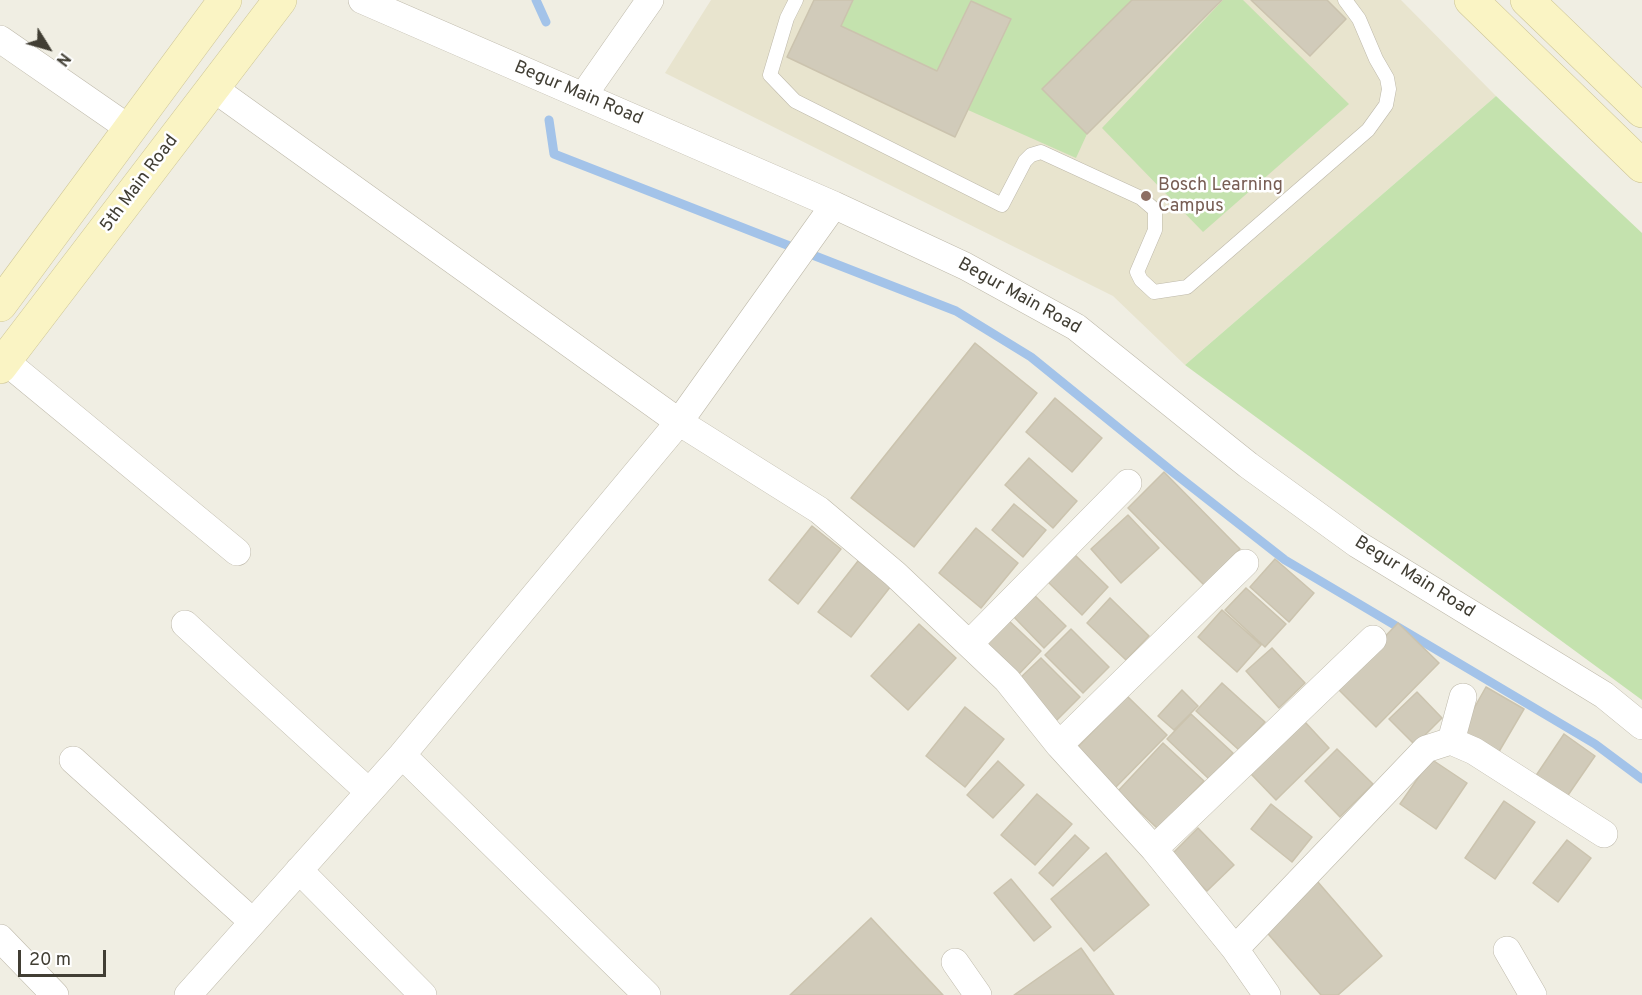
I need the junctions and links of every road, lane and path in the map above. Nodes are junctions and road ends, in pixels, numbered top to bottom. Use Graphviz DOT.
graph roads {
  1 [pos="225,0"];
  2 [pos="280,0"];
  3 [pos="362,0"];
  4 [pos="650,0"];
  5 [pos="796,0"];
  6 [pos="1345,0"];
  7 [pos="1472,0"];
  8 [pos="1527,0"];
  9 [pos="0,39"];
  10 [pos="213,88"];
  11 [pos="583,96"];
  12 [pos="1642,111"];
  13 [pos="130,129"];
  14 [pos="1642,166"];
  15 [pos="834,205"];
  16 [pos="0,305"];
  17 [pos="2,364"];
  18 [pos="679,422"];
  19 [pos="1128,483"];
  20 [pos="237,552"];
  21 [pos="1245,563"];
  22 [pos="185,624"];
  23 [pos="1373,639"];
  24 [pos="969,644"];
  25 [pos="1463,697"];
  26 [pos="1642,726"];
  27 [pos="1451,741"];
  28 [pos="1059,745"];
  29 [pos="402,755"];
  30 [pos="73,760"];
  31 [pos="369,792"];
  32 [pos="1605,834"];
  33 [pos="1154,849"];
  34 [pos="299,870"];
  35 [pos="253,922"];
  36 [pos="0,938"];
  37 [pos="1235,949"];
  38 [pos="1507,951"];
  39 [pos="955,962"];
  40 [pos="200,991"];
  41 [pos="55,995"];
  42 [pos="423,995"];
  43 [pos="647,995"];
  44 [pos="978,995"];
  45 [pos="1267,995"];
  46 [pos="1533,995"];
  1 -- 13 [label="main road"];
  2 -- 10 [label="main road, 5th Main Road"];
  3 -- 11 [label="street, Begur Main Road"];
  4 -- 11 [label="street"];
  5 -- 6 [label="lane"];
  7 -- 14 [label="main road"];
  8 -- 12 [label="main road"];
  9 -- 13 [label="street"];
  10 -- 17 [label="main road, 5th Main Road"];
  10 -- 18 [label="street"];
  11 -- 15 [label="street, Begur Main Road"];
  13 -- 16 [label="main road"];
  15 -- 18 [label="street"];
  15 -- 26 [label="street, Begur Main Road"];
  17 -- 20 [label="street"];
  18 -- 24 [label="street"];
  18 -- 29 [label="street"];
  19 -- 24 [label="street"];
  21 -- 28 [label="street"];
  22 -- 31 [label="street"];
  23 -- 33 [label="street"];
  24 -- 28 [label="street"];
  25 -- 27 [label="street"];
  27 -- 32 [label="street"];
  27 -- 37 [label="street"];
  28 -- 33 [label="street"];
  29 -- 31 [label="street"];
  29 -- 43 [label="street"];
  30 -- 35 [label="street"];
  31 -- 34 [label="street"];
  33 -- 37 [label="street"];
  34 -- 35 [label="street"];
  34 -- 42 [label="street"];
  35 -- 40 [label="street"];
  36 -- 41 [label="street"];
  37 -- 45 [label="street"];
  38 -- 46 [label="street"];
  39 -- 44 [label="street"];
}
